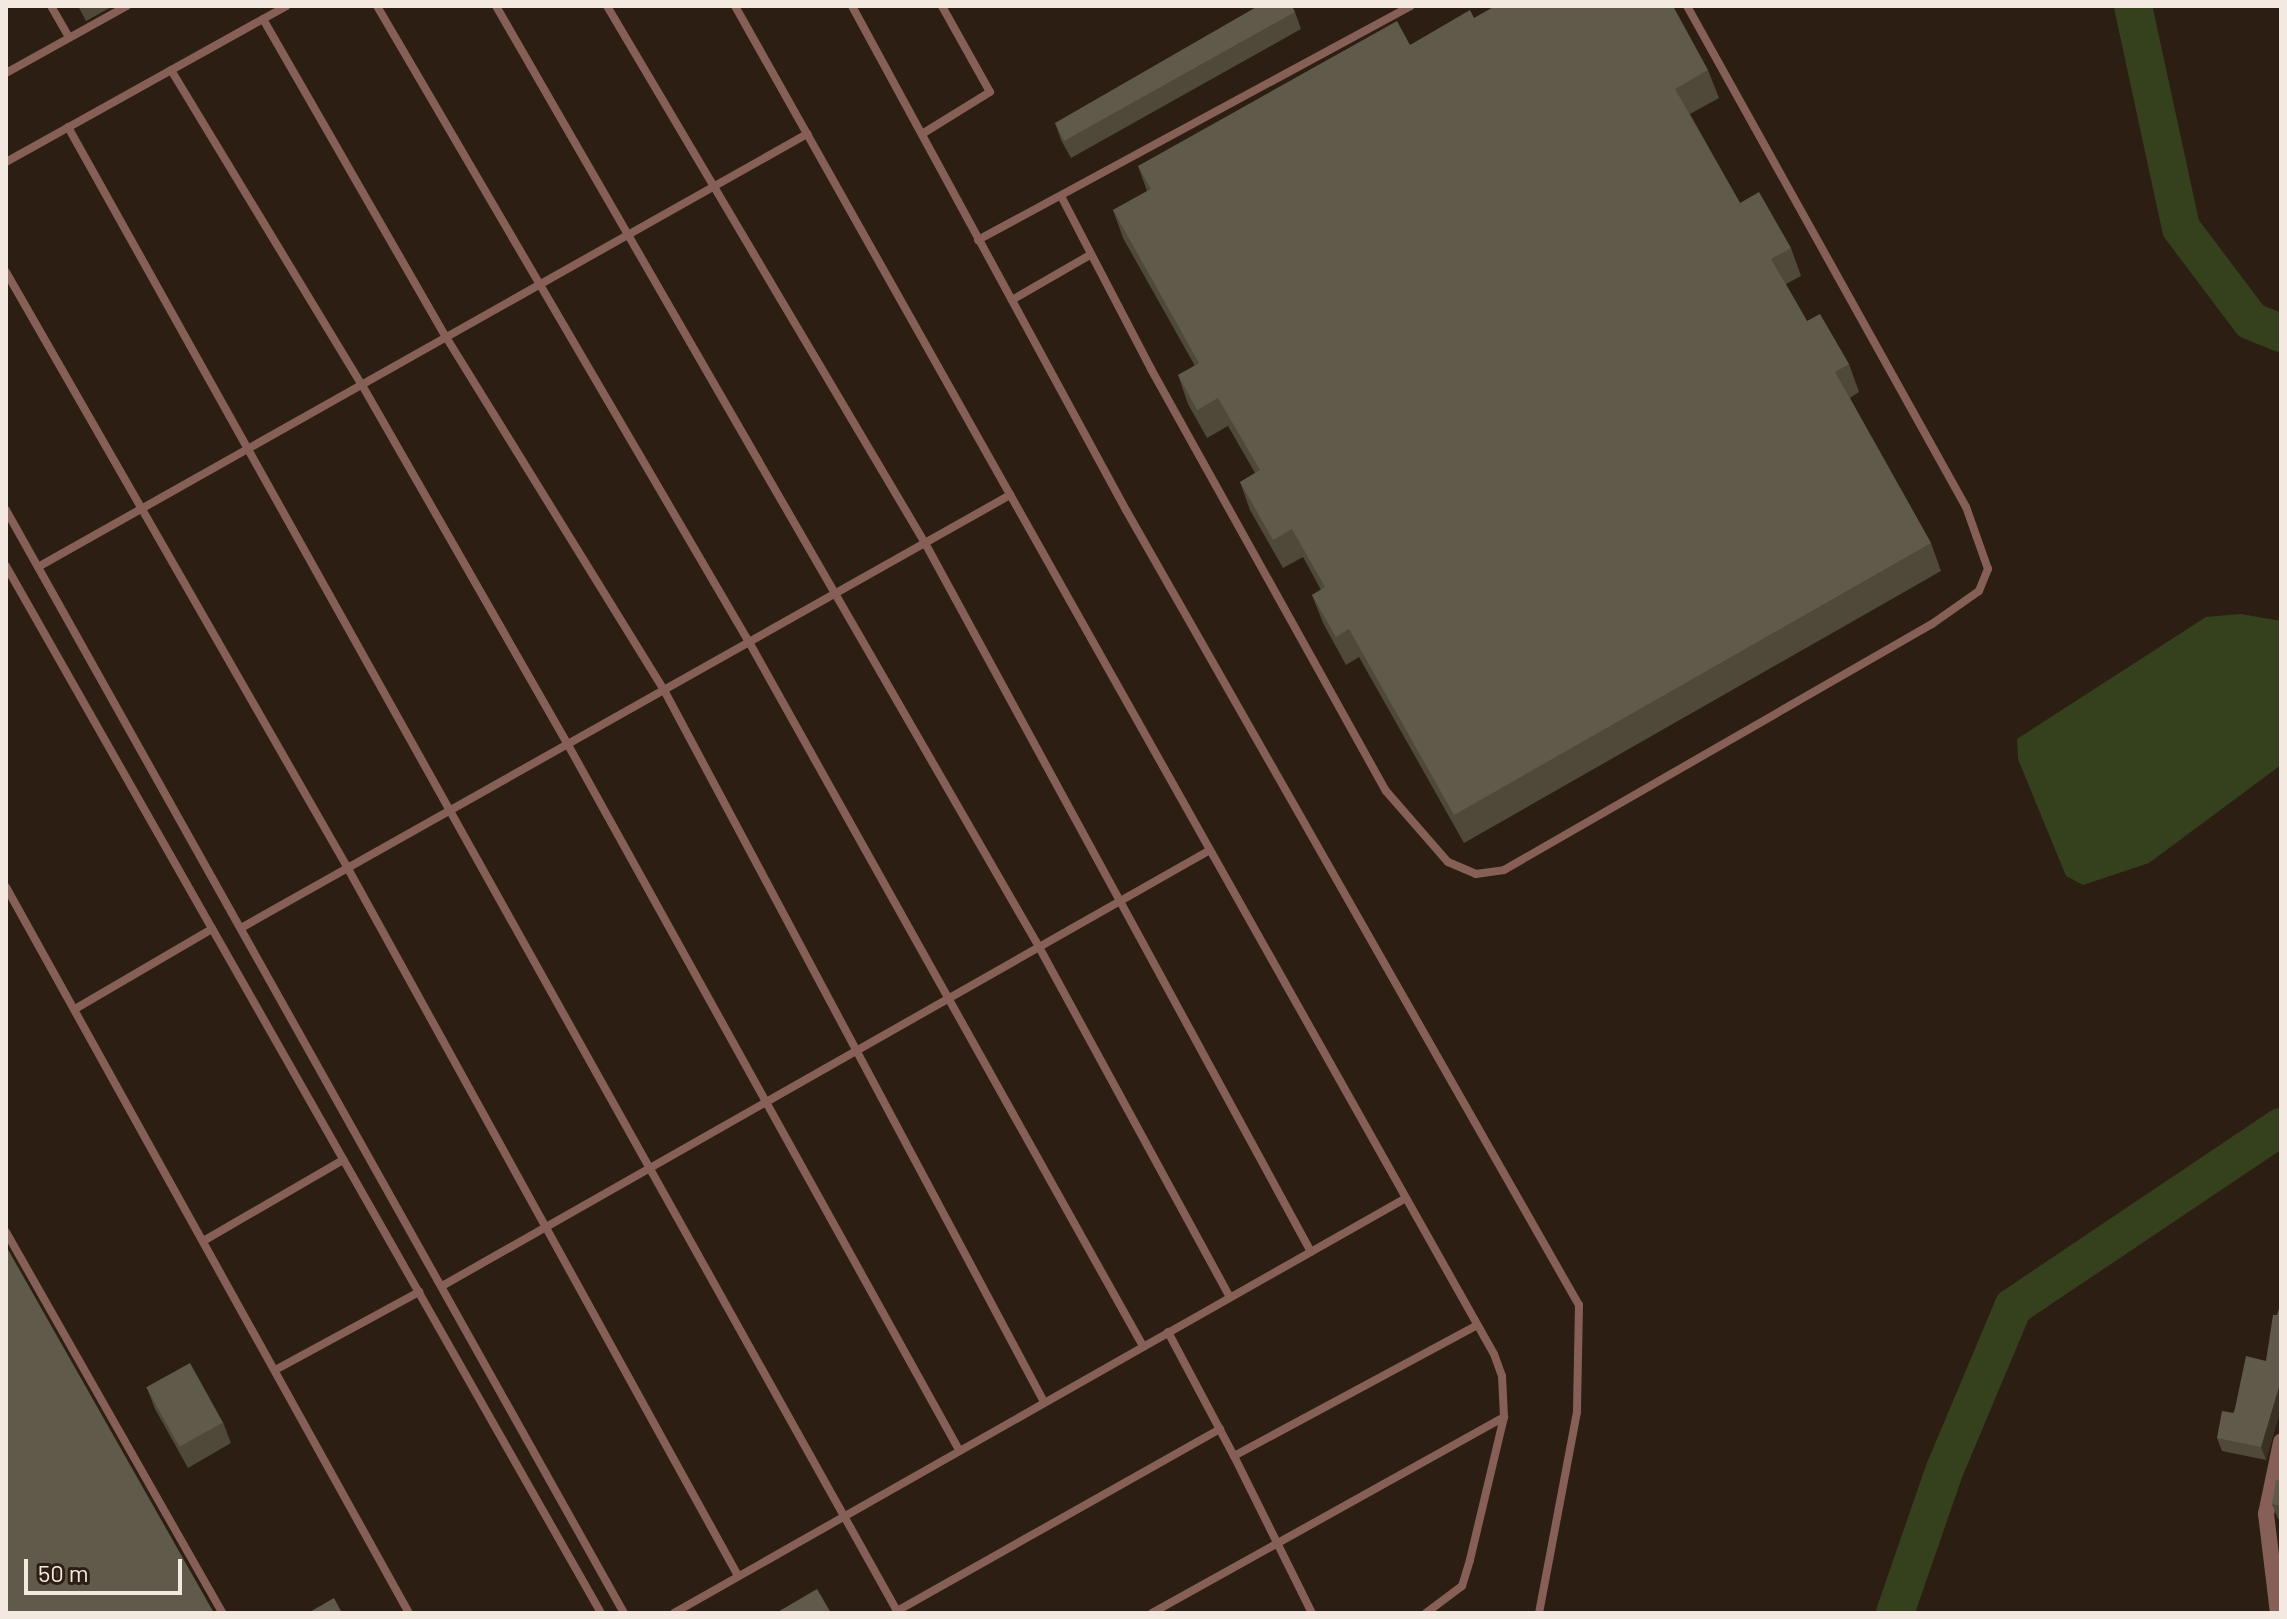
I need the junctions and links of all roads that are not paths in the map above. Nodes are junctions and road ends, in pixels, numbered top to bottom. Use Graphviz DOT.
graph roads {
  1 [pos="51,6"];
  2 [pos="127,6"];
  3 [pos="286,6"];
  4 [pos="377,6"];
  5 [pos="496,6"];
  6 [pos="607,6"];
  7 [pos="735,6"];
  8 [pos="852,6"];
  9 [pos="942,6"];
  10 [pos="1411,6"];
  11 [pos="1687,6"];
  12 [pos="263,19"];
  13 [pos="69,37"];
  14 [pos="171,70"];
  15 [pos="6,73"];
  16 [pos="68,127"];
  17 [pos="807,134"];
  18 [pos="922,134"];
  19 [pos="6,162"];
  20 [pos="713,187"];
  21 [pos="1061,196"];
  22 [pos="629,235"];
  23 [pos="978,240"];
  24 [pos="1090,255"];
  25 [pos="6,272"];
  26 [pos="540,284"];
  27 [pos="1012,300"];
  28 [pos="446,337"];
  29 [pos="362,385"];
  30 [pos="247,449"];
  31 [pos="1010,495"];
  32 [pos="144,508"];
  33 [pos="6,510"];
  34 [pos="925,543"];
  35 [pos="38,567"];
  36 [pos="7,570"];
  37 [pos="837,593"];
  38 [pos="749,642"];
  39 [pos="664,690"];
  40 [pos="567,743"];
  41 [pos="451,810"];
  42 [pos="1210,850"];
  43 [pos="346,865"];
  44 [pos="6,887"];
  45 [pos="1123,899"];
  46 [pos="241,928"];
  47 [pos="212,929"];
  48 [pos="1039,947"];
  49 [pos="947,999"];
  50 [pos="75,1009"];
  51 [pos="855,1051"];
  52 [pos="768,1100"];
  53 [pos="343,1160"];
  54 [pos="649,1167"];
  55 [pos="1406,1198"];
  56 [pos="546,1226"];
  57 [pos="6,1232"];
  58 [pos="205,1240"];
  59 [pos="1311,1252"];
  60 [pos="442,1286"];
  61 [pos="419,1292"];
  62 [pos="1230,1297"];
  63 [pos="1477,1325"];
  64 [pos="1168,1332"];
  65 [pos="1143,1346"];
  66 [pos="277,1369"];
  67 [pos="1044,1402"];
  68 [pos="1504,1417"];
  69 [pos="1220,1429"];
  70 [pos="2281,1442"];
  71 [pos="959,1450"];
  72 [pos="1234,1456"];
  73 [pos="841,1516"];
  74 [pos="1279,1546"];
  75 [pos="737,1574"];
  76 [pos="898,1612"];
  77 [pos="222,1613"];
  78 [pos="409,1613"];
  79 [pos="601,1613"];
  80 [pos="624,1613"];
  81 [pos="674,1613"];
  82 [pos="1152,1613"];
  83 [pos="1312,1613"];
  84 [pos="1426,1613"];
  85 [pos="1539,1613"];
  86 [pos="2278,1613"];
  1 -- 13 [label="lane"];
  2 -- 13 [label="lane"];
  3 -- 12 [label="lane"];
  4 -- 26 [label="lane"];
  5 -- 22 [label="lane"];
  6 -- 20 [label="lane"];
  7 -- 17 [label="lane"];
  8 -- 18 [label="lane"];
  9 -- 18 [label="lane"];
  10 -- 21 [label="lane"];
  11 -- 24 [label="lane"];
  12 -- 14 [label="lane"];
  12 -- 28 [label="lane"];
  13 -- 15 [label="lane"];
  14 -- 16 [label="lane"];
  14 -- 29 [label="lane"];
  16 -- 19 [label="lane"];
  16 -- 30 [label="lane"];
  17 -- 20 [label="lane"];
  17 -- 31 [label="lane"];
  18 -- 23 [label="lane"];
  20 -- 22 [label="lane"];
  20 -- 34 [label="lane"];
  21 -- 23 [label="lane"];
  21 -- 24 [label="lane"];
  22 -- 26 [label="lane"];
  22 -- 37 [label="lane"];
  23 -- 27 [label="lane"];
  24 -- 27 [label="lane"];
  25 -- 32 [label="lane"];
  26 -- 28 [label="lane"];
  26 -- 38 [label="lane"];
  27 -- 85 [label="lane"];
  28 -- 29 [label="lane"];
  28 -- 39 [label="lane"];
  29 -- 30 [label="lane"];
  29 -- 40 [label="lane"];
  30 -- 32 [label="lane"];
  30 -- 41 [label="lane"];
  31 -- 34 [label="lane"];
  31 -- 42 [label="lane"];
  32 -- 35 [label="lane"];
  32 -- 43 [label="lane"];
  33 -- 35 [label="lane"];
  34 -- 37 [label="lane"];
  34 -- 45 [label="lane"];
  35 -- 46 [label="lane"];
  36 -- 47 [label="lane"];
  37 -- 38 [label="lane"];
  37 -- 48 [label="lane"];
  38 -- 39 [label="lane"];
  38 -- 49 [label="lane"];
  39 -- 40 [label="lane"];
  39 -- 51 [label="lane"];
  40 -- 41 [label="lane"];
  40 -- 52 [label="lane"];
  41 -- 43 [label="lane"];
  41 -- 54 [label="lane"];
  42 -- 45 [label="lane"];
  42 -- 55 [label="lane"];
  43 -- 46 [label="lane"];
  43 -- 56 [label="lane"];
  44 -- 50 [label="lane"];
  45 -- 48 [label="lane"];
  45 -- 59 [label="lane"];
  46 -- 60 [label="lane"];
  47 -- 50 [label="lane"];
  47 -- 53 [label="lane"];
  48 -- 49 [label="lane"];
  48 -- 62 [label="lane"];
  49 -- 51 [label="lane"];
  49 -- 65 [label="lane"];
  50 -- 58 [label="lane"];
  51 -- 52 [label="lane"];
  51 -- 67 [label="lane"];
  52 -- 54 [label="lane"];
  52 -- 71 [label="lane"];
  53 -- 58 [label="lane"];
  53 -- 61 [label="lane"];
  54 -- 56 [label="lane"];
  54 -- 73 [label="lane"];
  55 -- 59 [label="lane"];
  55 -- 63 [label="lane"];
  56 -- 60 [label="lane"];
  56 -- 75 [label="lane"];
  57 -- 77 [label="lane"];
  58 -- 66 [label="lane"];
  59 -- 62 [label="lane"];
  60 -- 80 [label="lane"];
  61 -- 66 [label="lane"];
  61 -- 79 [label="lane"];
  62 -- 64 [label="lane"];
  63 -- 68 [label="lane"];
  63 -- 72 [label="lane"];
  64 -- 65 [label="lane"];
  64 -- 69 [label="lane"];
  65 -- 67 [label="lane"];
  66 -- 78 [label="lane"];
  67 -- 71 [label="lane"];
  68 -- 74 [label="lane"];
  68 -- 84 [label="lane"];
  69 -- 72 [label="lane"];
  69 -- 76 [label="lane"];
  70 -- 86 [label="street"];
  71 -- 73 [label="lane"];
  72 -- 74 [label="lane"];
  73 -- 75 [label="lane"];
  73 -- 76 [label="lane"];
  74 -- 82 [label="lane"];
  74 -- 83 [label="lane"];
  75 -- 81 [label="lane"];
}
